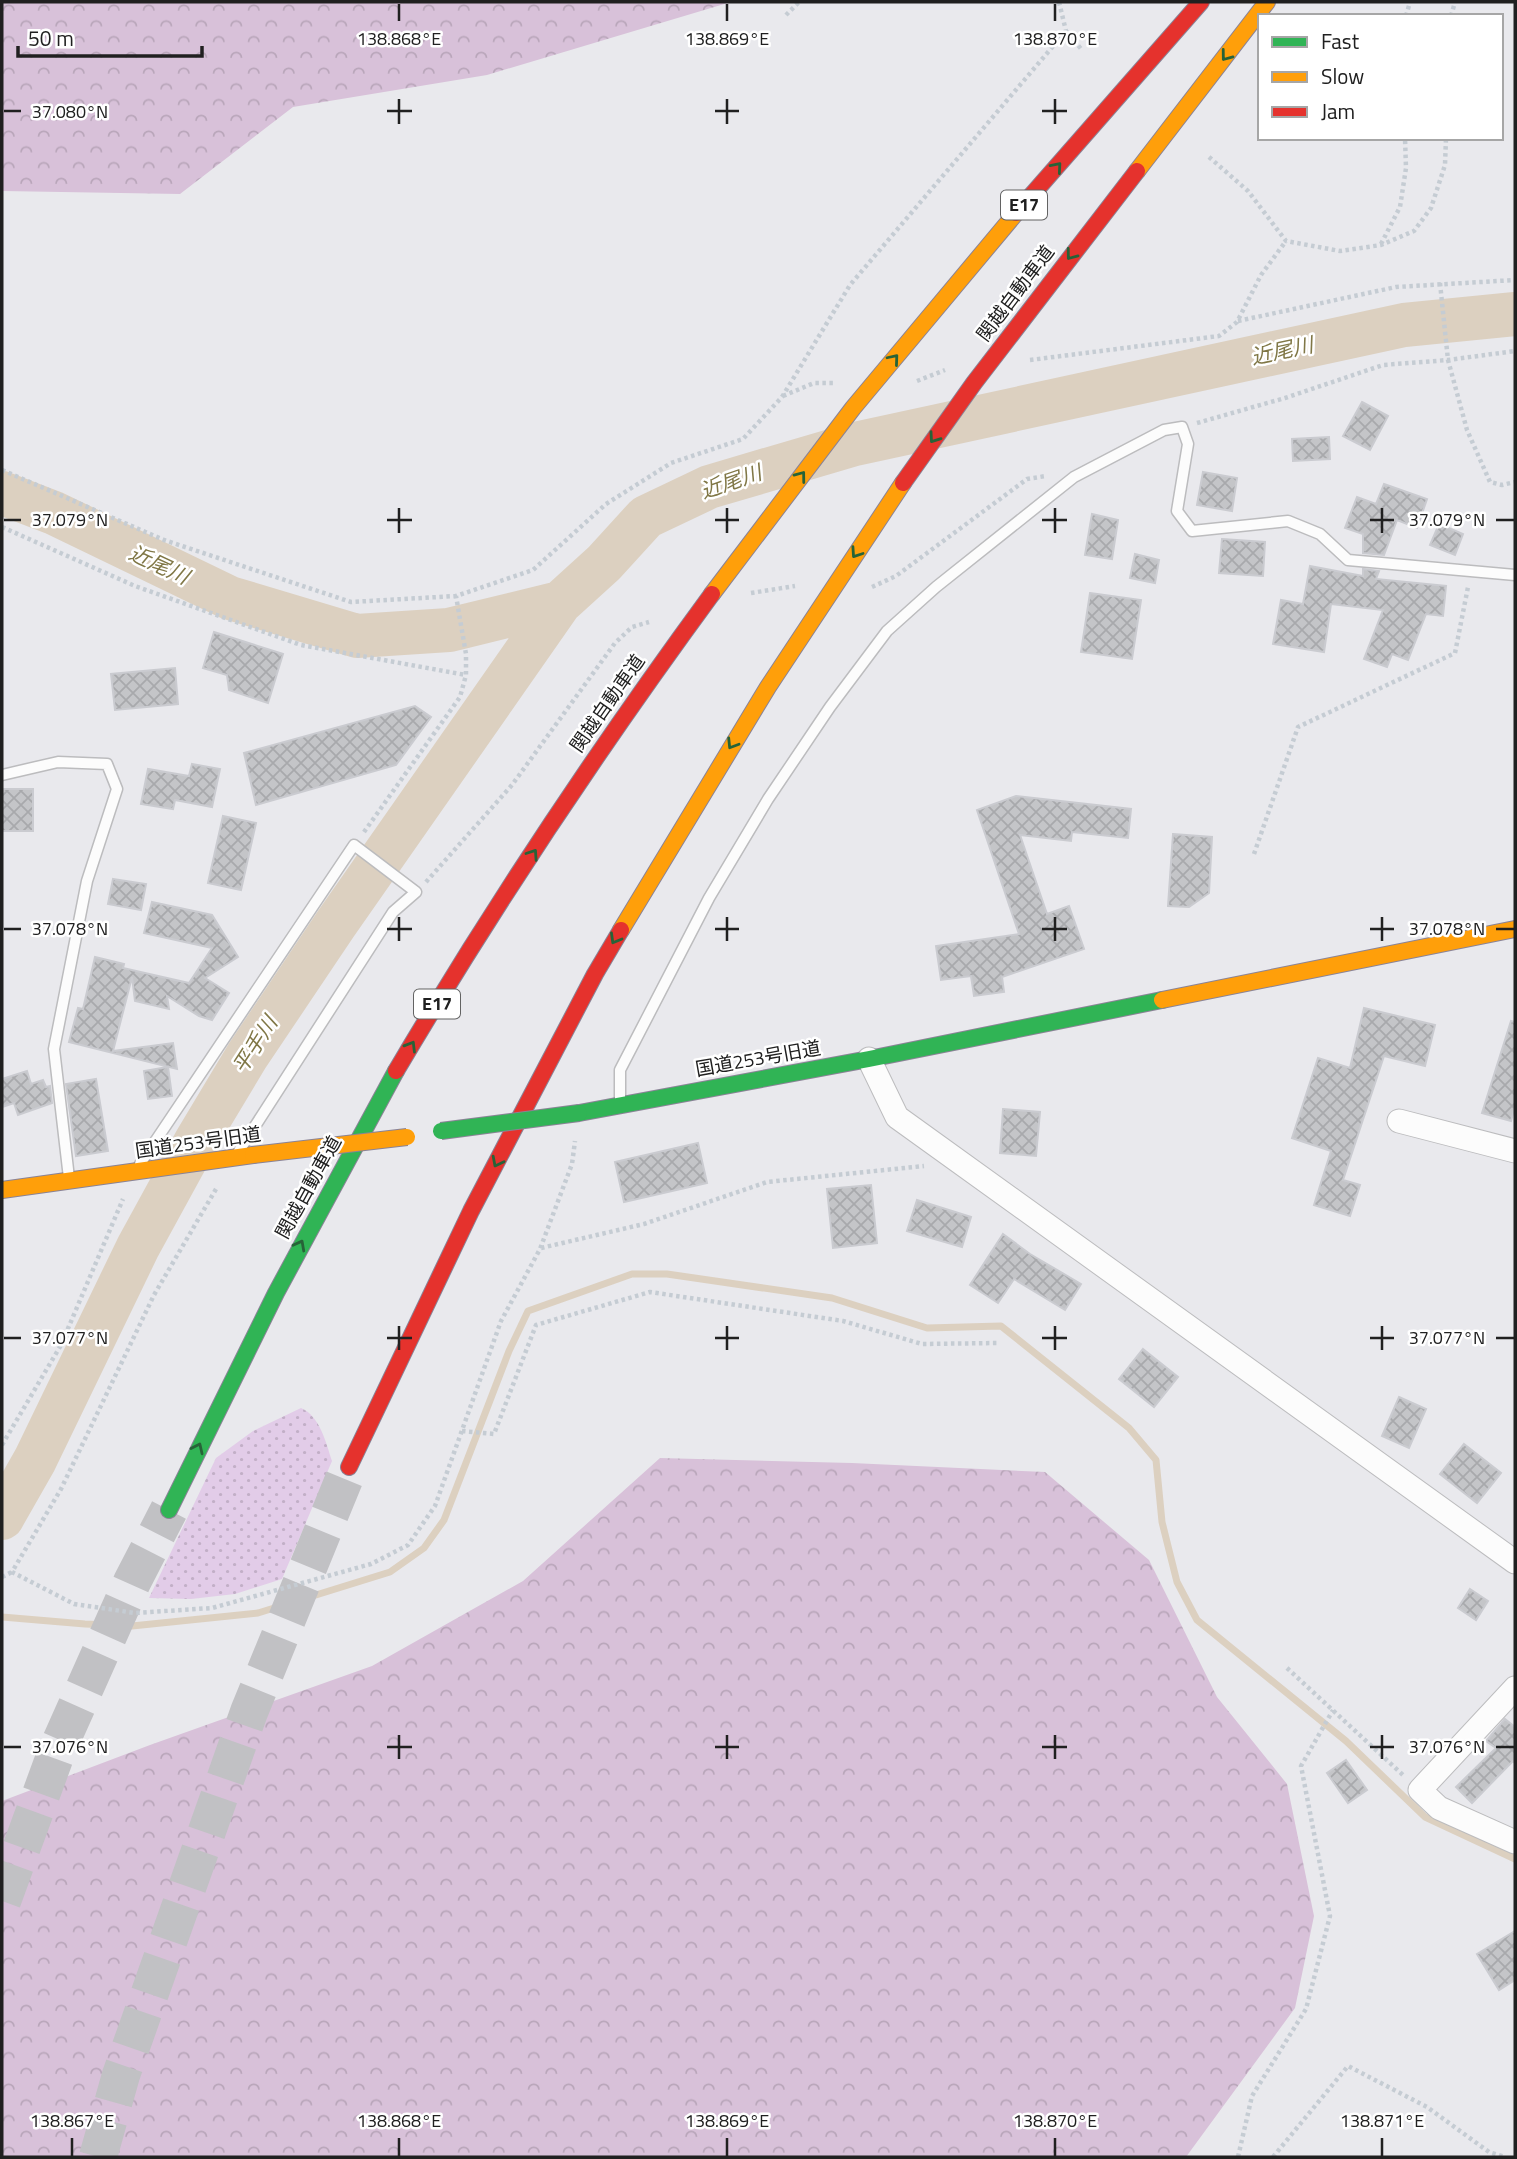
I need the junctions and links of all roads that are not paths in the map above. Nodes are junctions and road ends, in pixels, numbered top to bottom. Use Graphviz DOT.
graph roads {
  1 [pos="1201,2"];
  2 [pos="1267,2"];
  3 [pos="1515,575"];
  4 [pos="2,775"];
  5 [pos="1515,929"];
  6 [pos="869,1059"];
  7 [pos="620,1105"];
  8 [pos="1399,1121"];
  9 [pos="1515,1151"];
  10 [pos="234,1158"];
  11 [pos="142,1171"];
  12 [pos="69,1181"];
  13 [pos="2,1190"];
  14 [pos="349,1467"];
  15 [pos="169,1510"];
  16 [pos="1515,1562"];
  17 [pos="1515,1688"];
  18 [pos="1515,1842"];
  15 -- 1 [label="main road, 関越自動車道 / E17, one-way"];
  2 -- 14 [label="main road, 関越自動車道, one-way"];
  3 -- 7 [label="lane"];
  4 -- 12 [label="lane"];
  5 -- 6 [label="main road, 国道253号旧道"];
  6 -- 7 [label="main road, 国道253号旧道"];
  6 -- 16 [label="street"];
  7 -- 10 [label="main road, 国道253号旧道, bridge"];
  8 -- 9 [label="street"];
  10 -- 11 [label="main road, 国道253号旧道"];
  10 -- 11 [label="lane"];
  11 -- 12 [label="main road, 国道253号旧道"];
  12 -- 13 [label="main road, 国道253号旧道"];
  17 -- 18 [label="street"];
}
